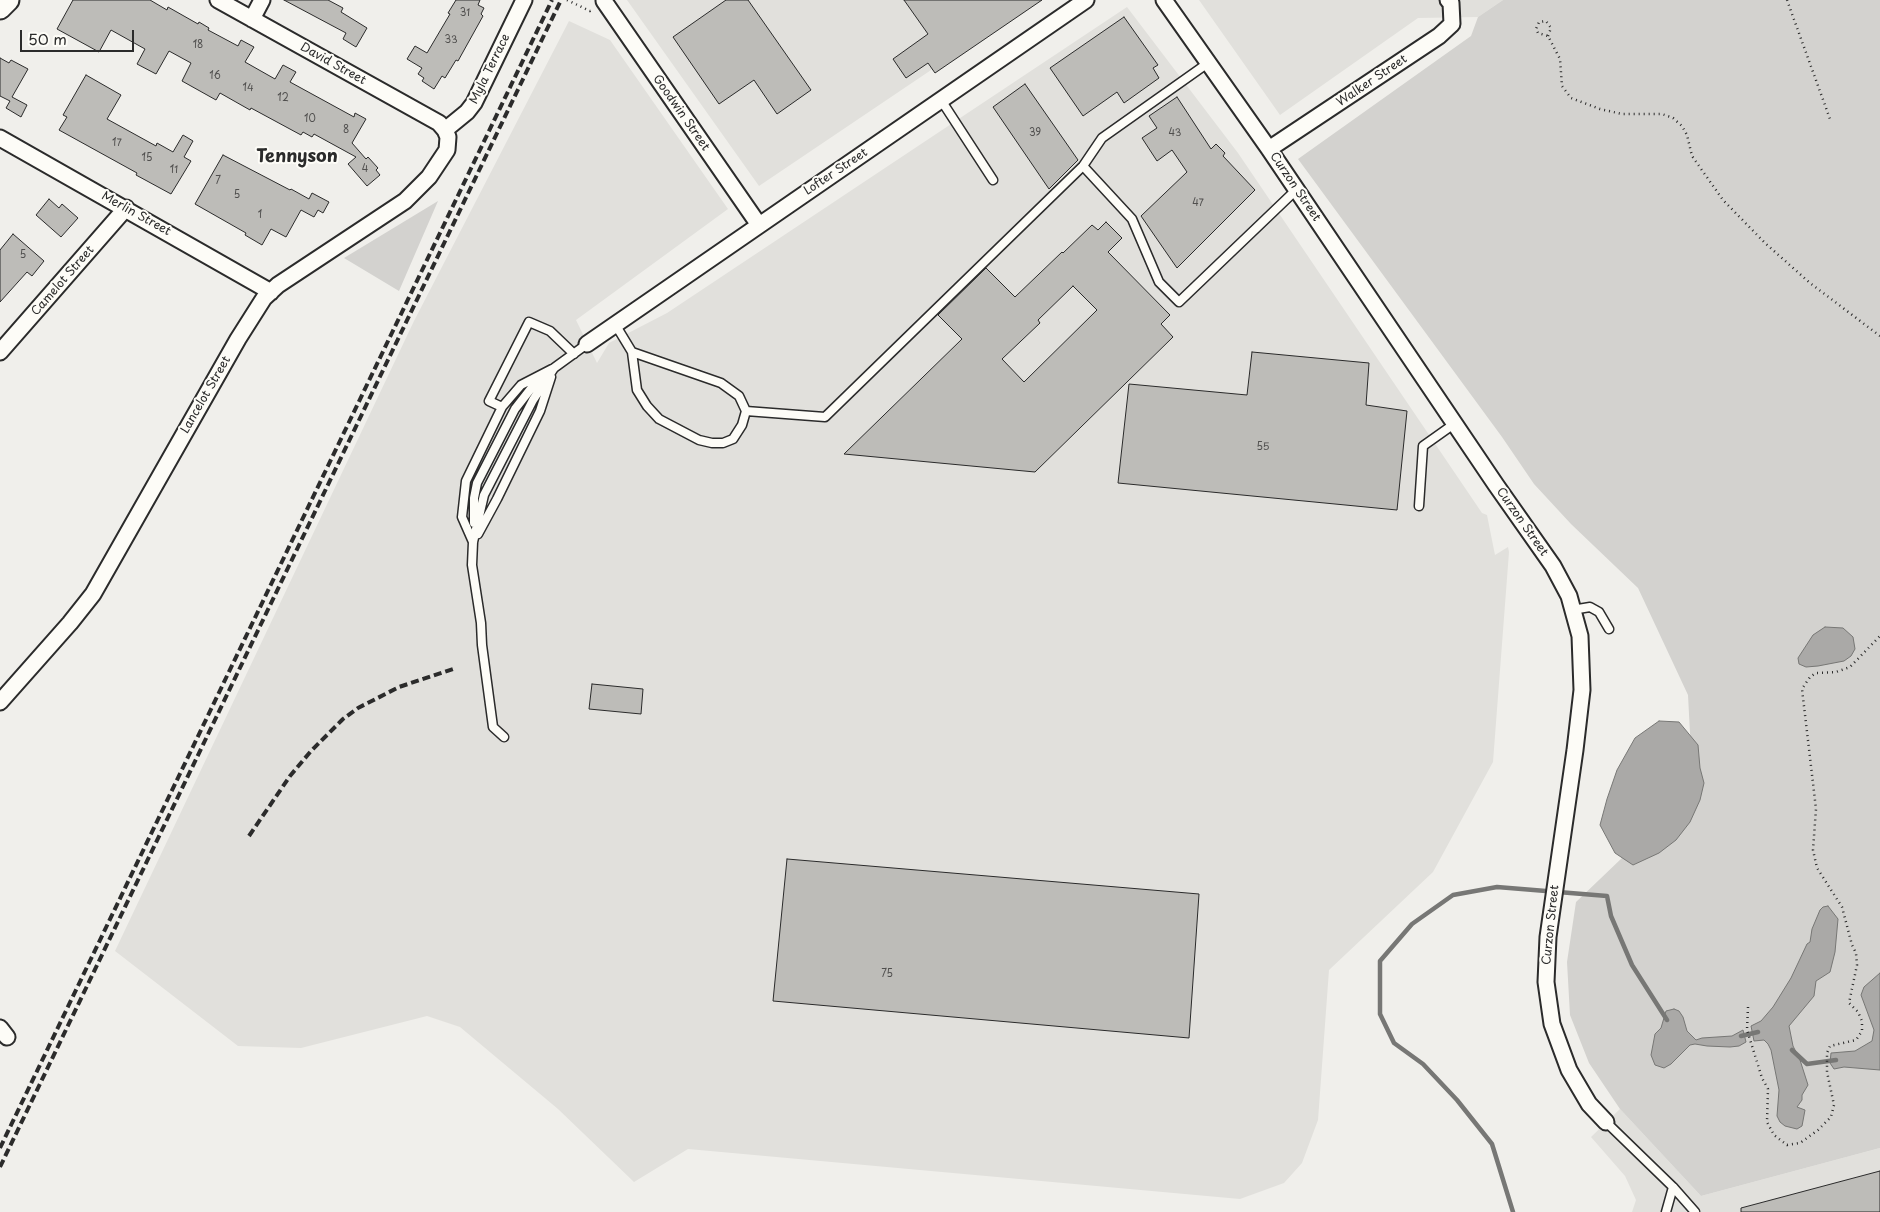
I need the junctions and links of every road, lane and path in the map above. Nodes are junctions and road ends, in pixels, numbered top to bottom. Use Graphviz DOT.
graph roads {
  1 [pos="8,0"];
  2 [pos="218,0"];
  3 [pos="262,0"];
  4 [pos="524,0"];
  5 [pos="567,0"];
  6 [pos="1086,0"];
  7 [pos="1164,0"];
  8 [pos="1448,0"];
  9 [pos="1787,0"];
  10 [pos="604,1"];
  11 [pos="0,8"];
  12 [pos="590,11"];
  13 [pos="252,19"];
  14 [pos="1548,36"];
  15 [pos="1208,63"];
  16 [pos="941,100"];
  17 [pos="1830,119"];
  18 [pos="445,130"];
  19 [pos="0,138"];
  20 [pos="1269,149"];
  21 [pos="1083,166"];
  22 [pos="993,180"];
  23 [pos="1296,190"];
  24 [pos="126,208"];
  25 [pos="759,225"];
  26 [pos="271,292"];
  27 [pos="615,324"];
  28 [pos="1880,336"];
  29 [pos="587,344"];
  30 [pos="0,352"];
  31 [pos="632,352"];
  32 [pos="574,354"];
  33 [pos="554,368"];
  34 [pos="502,407"];
  35 [pos="746,411"];
  36 [pos="1454,424"];
  37 [pos="1419,506"];
  38 [pos="473,542"];
  39 [pos="1572,610"];
  40 [pos="1609,629"];
  41 [pos="1880,636"];
  42 [pos="0,702"];
  43 [pos="504,737"];
  44 [pos="1748,1007"];
  45 [pos="1606,1122"];
  46 [pos="1673,1188"];
  47 [pos="1666,1212"];
  48 [pos="1695,1212"];
  1 -- 11 [label="main road"];
  2 -- 13 [label="street, David Street"];
  3 -- 13 [label="street"];
  4 -- 18 [label="street, Myla Terrace"];
  5 -- 12 [label="path"];
  6 -- 16 [label="street, Lofter Street"];
  7 -- 15 [label="street, Curzon Street"];
  8 -- 20 [label="street, Walker Street"];
  9 -- 17 [label="path"];
  10 -- 25 [label="street, Goodwin Street"];
  13 -- 18 [label="street, David Street"];
  14 -- 14 [label="path"];
  14 -- 28 [label="path"];
  15 -- 20 [label="street, Curzon Street"];
  15 -- 21 [label="lane"];
  16 -- 22 [label="lane"];
  16 -- 25 [label="street, Lofter Street"];
  18 -- 26 [label="street, Lancelot Street"];
  19 -- 24 [label="street, Merlin Street"];
  20 -- 23 [label="street, Curzon Street"];
  21 -- 23 [label="lane"];
  21 -- 35 [label="lane"];
  23 -- 36 [label="street, Curzon Street"];
  24 -- 26 [label="street, Merlin Street"];
  24 -- 30 [label="street, Camelot Street"];
  25 -- 27 [label="street, Lofter Street"];
  26 -- 42 [label="street, Lancelot Street"];
  27 -- 29 [label="street, Lofter Street"];
  27 -- 31 [label="lane"];
  29 -- 32 [label="lane"];
  31 -- 35 [label="lane"];
  31 -- 35 [label="lane"];
  32 -- 33 [label="lane"];
  32 -- 34 [label="lane"];
  33 -- 34 [label="lane"];
  33 -- 38 [label="lane"];
  33 -- 38 [label="lane"];
  33 -- 38 [label="lane"];
  34 -- 38 [label="lane"];
  36 -- 37 [label="lane"];
  36 -- 39 [label="street, Curzon Street"];
  38 -- 43 [label="lane"];
  39 -- 40 [label="lane"];
  39 -- 45 [label="street, Curzon Street"];
  41 -- 44 [label="path"];
  45 -- 46 [label="lane"];
  46 -- 47 [label="lane"];
  46 -- 48 [label="lane"];
}
